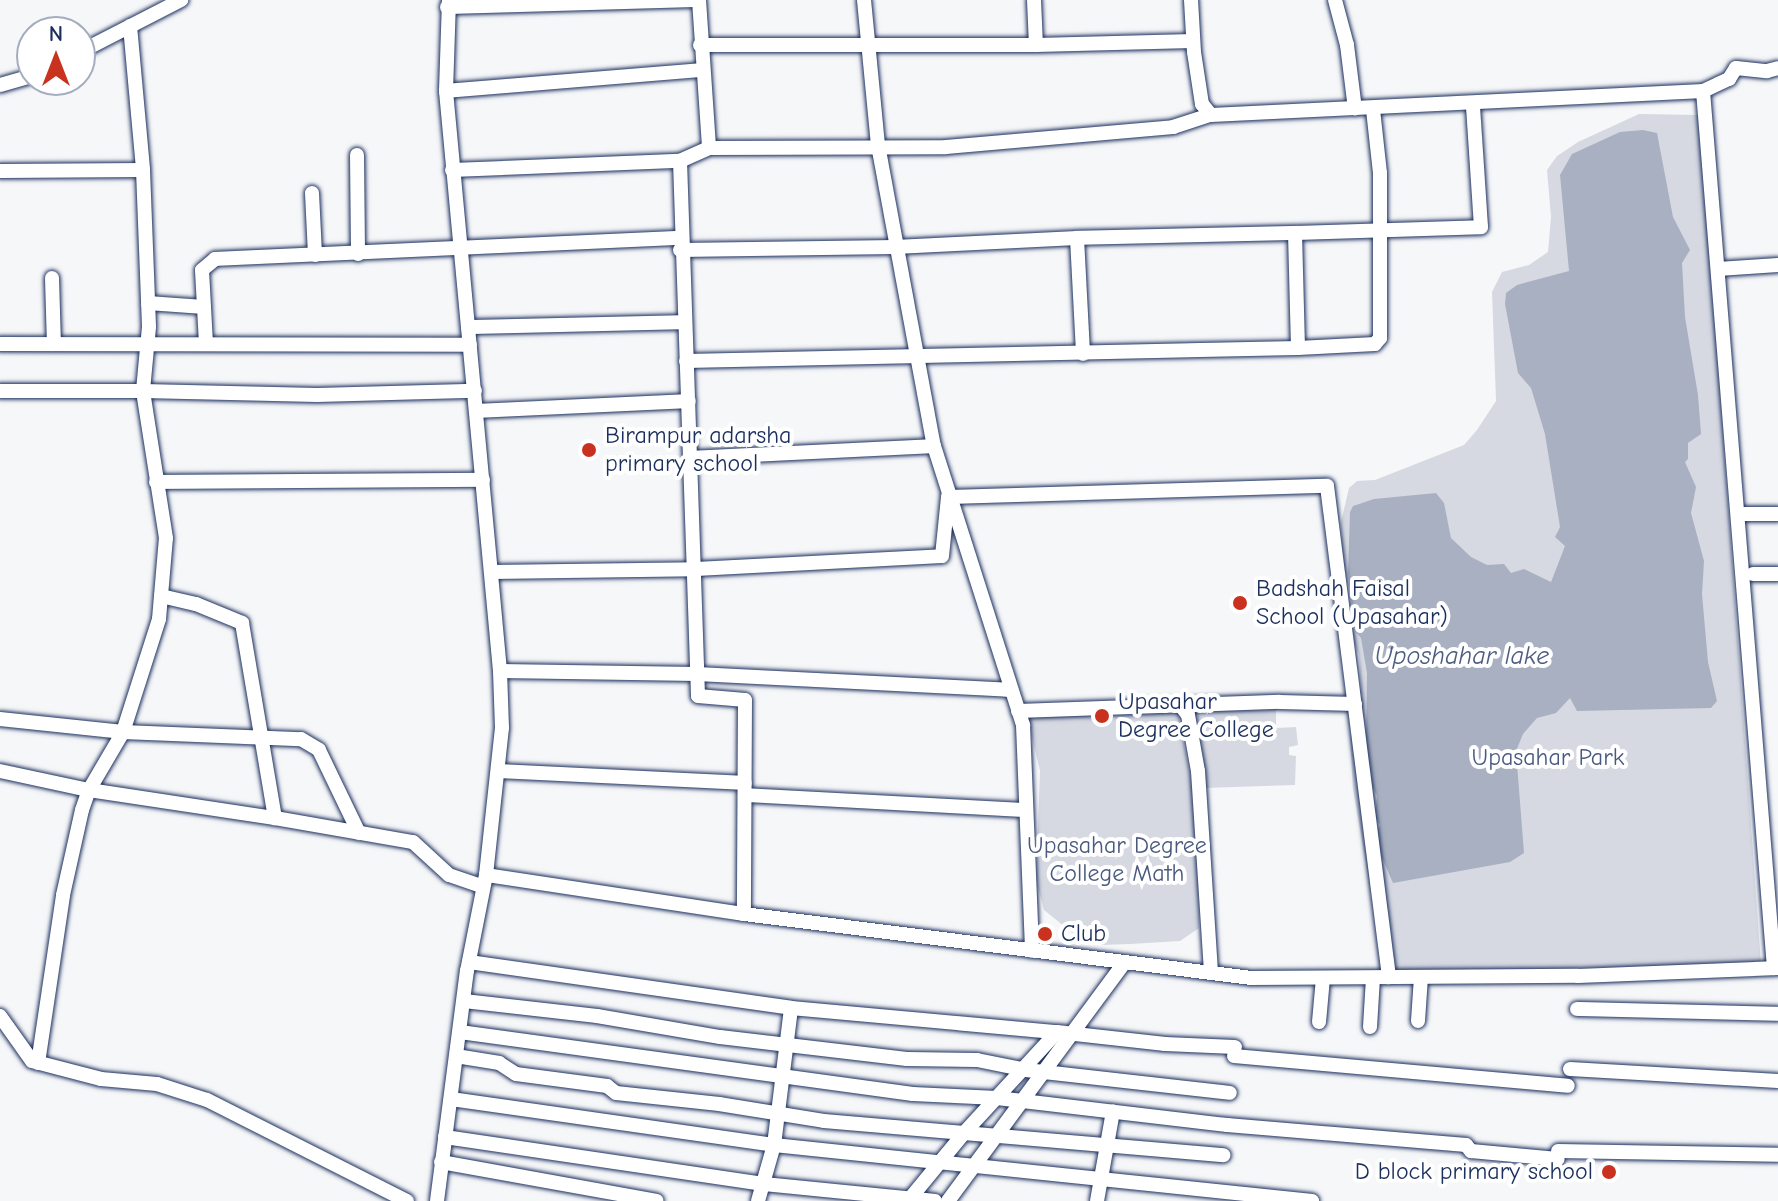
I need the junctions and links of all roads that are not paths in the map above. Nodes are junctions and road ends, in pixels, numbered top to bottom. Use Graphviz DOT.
graph roads {
  1 [pos="181,0"];
  2 [pos="589,0"];
  3 [pos="698,0"];
  4 [pos="864,0"];
  5 [pos="1034,0"];
  6 [pos="1191,0"];
  7 [pos="1335,0"];
  8 [pos="448,3"];
  9 [pos="130,26"];
  10 [pos="1193,41"];
  11 [pos="867,43"];
  12 [pos="96,44"];
  13 [pos="700,45"];
  14 [pos="1036,45"];
  15 [pos="1778,68"];
  16 [pos="702,70"];
  17 [pos="446,91"];
  18 [pos="1703,91"];
  19 [pos="1473,105"];
  20 [pos="1355,109"];
  21 [pos="1373,110"];
  22 [pos="1211,115"];
  23 [pos="878,145"];
  24 [pos="709,148"];
  25 [pos="357,155"];
  26 [pos="680,161"];
  27 [pos="143,170"];
  28 [pos="452,170"];
  29 [pos="0,171"];
  30 [pos="312,193"];
  31 [pos="1378,229"];
  32 [pos="1295,233"];
  33 [pos="1077,238"];
  34 [pos="680,244"];
  35 [pos="895,247"];
  36 [pos="459,251"];
  37 [pos="358,254"];
  38 [pos="315,255"];
  39 [pos="1778,265"];
  40 [pos="1718,269"];
  41 [pos="52,278"];
  42 [pos="148,303"];
  43 [pos="204,307"];
  44 [pos="684,322"];
  45 [pos="468,327"];
  46 [pos="0,344"];
  47 [pos="54,344"];
  48 [pos="147,344"];
  49 [pos="206,344"];
  50 [pos="470,345"];
  51 [pos="1298,348"];
  52 [pos="916,353"];
  53 [pos="1083,354"];
  54 [pos="686,361"];
  55 [pos="0,391"];
  56 [pos="143,391"];
  57 [pos="475,391"];
  58 [pos="689,401"];
  59 [pos="477,411"];
  60 [pos="934,446"];
  61 [pos="691,458"];
  62 [pos="483,480"];
  63 [pos="156,482"];
  64 [pos="948,497"];
  65 [pos="1738,514"];
  66 [pos="1778,514"];
  67 [pos="696,569"];
  68 [pos="491,572"];
  69 [pos="1753,574"];
  70 [pos="1778,574"];
  71 [pos="161,596"];
  72 [pos="500,671"];
  73 [pos="697,674"];
  74 [pos="1011,690"];
  75 [pos="1355,704"];
  76 [pos="1181,706"];
  77 [pos="1018,711"];
  78 [pos="0,719"];
  79 [pos="123,732"];
  80 [pos="260,739"];
  81 [pos="0,771"];
  82 [pos="500,771"];
  83 [pos="745,789"];
  84 [pos="89,790"];
  85 [pos="1026,810"];
  86 [pos="275,818"];
  87 [pos="359,833"];
  88 [pos="484,881"];
  89 [pos="744,914"];
  90 [pos="1032,951"];
  91 [pos="469,962"];
  92 [pos="1125,962"];
  93 [pos="1776,968"];
  94 [pos="1211,973"];
  95 [pos="1389,977"];
  96 [pos="1421,977"];
  97 [pos="1323,978"];
  98 [pos="1373,978"];
  99 [pos="464,1001"];
  100 [pos="791,1008"];
  101 [pos="1577,1009"];
  102 [pos="1778,1014"];
  103 [pos="0,1016"];
  104 [pos="1418,1021"];
  105 [pos="1319,1022"];
  106 [pos="1370,1027"];
  107 [pos="460,1032"];
  108 [pos="1057,1032"];
  109 [pos="1076,1034"];
  110 [pos="785,1042"];
  111 [pos="456,1056"];
  112 [pos="38,1063"];
  113 [pos="1570,1069"];
  114 [pos="1026,1070"];
  115 [pos="1046,1072"];
  116 [pos="781,1078"];
  117 [pos="1778,1081"];
  118 [pos="1568,1086"];
  119 [pos="1230,1093"];
  120 [pos="997,1098"];
  121 [pos="451,1099"];
  122 [pos="1023,1101"];
  123 [pos="1113,1111"];
  124 [pos="777,1113"];
  125 [pos="964,1133"];
  126 [pos="996,1136"];
  127 [pos="445,1137"];
  128 [pos="774,1145"];
  129 [pos="1105,1146"];
  130 [pos="1224,1155"];
  131 [pos="1778,1155"];
  132 [pos="441,1162"];
  133 [pos="940,1162"];
  134 [pos="973,1166"];
  135 [pos="1101,1179"];
  136 [pos="764,1184"];
  137 [pos="909,1200"];
  138 [pos="407,1201"];
  139 [pos="437,1201"];
  140 [pos="657,1201"];
  141 [pos="758,1201"];
  142 [pos="935,1201"];
  143 [pos="948,1201"];
  144 [pos="1097,1201"];
  145 [pos="1312,1201"];
  1 -- 9 [label="street"];
  2 -- 3 [label="street"];
  2 -- 8 [label="street"];
  3 -- 13 [label="street"];
  4 -- 11 [label="street"];
  5 -- 14 [label="street"];
  6 -- 10 [label="street"];
  7 -- 20 [label="street"];
  8 -- 17 [label="street"];
  9 -- 12 [label="street"];
  9 -- 27 [label="street"];
  10 -- 14 [label="street"];
  10 -- 22 [label="street"];
  11 -- 13 [label="street"];
  11 -- 14 [label="street"];
  11 -- 23 [label="street"];
  13 -- 16 [label="street"];
  15 -- 18 [label="street"];
  16 -- 17 [label="street"];
  16 -- 24 [label="street"];
  17 -- 28 [label="street"];
  18 -- 19 [label="street"];
  18 -- 40 [label="street"];
  19 -- 21 [label="street"];
  19 -- 31 [label="street"];
  20 -- 21 [label="street"];
  20 -- 22 [label="street"];
  21 -- 31 [label="street"];
  22 -- 23 [label="street"];
  23 -- 24 [label="street"];
  23 -- 35 [label="street"];
  24 -- 26 [label="street"];
  25 -- 37 [label="street"];
  26 -- 28 [label="street"];
  26 -- 34 [label="street"];
  27 -- 29 [label="street"];
  27 -- 42 [label="street"];
  28 -- 36 [label="street"];
  30 -- 38 [label="street"];
  31 -- 32 [label="street"];
  31 -- 51 [label="street"];
  32 -- 33 [label="street"];
  32 -- 51 [label="street"];
  33 -- 35 [label="street"];
  33 -- 53 [label="street"];
  34 -- 35 [label="street"];
  34 -- 36 [label="street"];
  34 -- 44 [label="street"];
  35 -- 52 [label="street"];
  36 -- 37 [label="street"];
  36 -- 45 [label="street"];
  37 -- 38 [label="street"];
  38 -- 43 [label="street"];
  39 -- 40 [label="street"];
  40 -- 65 [label="street"];
  41 -- 47 [label="street"];
  42 -- 43 [label="street"];
  42 -- 48 [label="street"];
  43 -- 49 [label="street"];
  44 -- 45 [label="street"];
  44 -- 54 [label="street"];
  45 -- 50 [label="street"];
  46 -- 47 [label="street"];
  47 -- 48 [label="street"];
  48 -- 49 [label="street"];
  48 -- 56 [label="street"];
  49 -- 50 [label="street"];
  50 -- 57 [label="street"];
  51 -- 53 [label="street"];
  52 -- 53 [label="street"];
  52 -- 54 [label="street"];
  52 -- 60 [label="street"];
  54 -- 58 [label="street"];
  55 -- 56 [label="street"];
  56 -- 57 [label="street"];
  56 -- 63 [label="street"];
  57 -- 59 [label="street"];
  58 -- 59 [label="street"];
  58 -- 61 [label="street"];
  59 -- 62 [label="street"];
  60 -- 61 [label="street"];
  60 -- 64 [label="street"];
  61 -- 67 [label="street"];
  62 -- 63 [label="street"];
  62 -- 68 [label="street"];
  63 -- 71 [label="street"];
  64 -- 67 [label="street"];
  64 -- 74 [label="street"];
  64 -- 75 [label="street"];
  65 -- 66 [label="street"];
  65 -- 93 [label="street"];
  67 -- 68 [label="street"];
  67 -- 73 [label="street"];
  68 -- 72 [label="street"];
  69 -- 70 [label="street"];
  71 -- 79 [label="street"];
  71 -- 80 [label="street"];
  72 -- 73 [label="street"];
  72 -- 82 [label="street"];
  73 -- 74 [label="street"];
  73 -- 83 [label="street"];
  74 -- 77 [label="street"];
  75 -- 76 [label="street"];
  75 -- 95 [label="street"];
  76 -- 77 [label="street"];
  76 -- 94 [label="street"];
  77 -- 85 [label="street"];
  78 -- 79 [label="street"];
  79 -- 80 [label="street"];
  79 -- 84 [label="street"];
  80 -- 86 [label="street"];
  80 -- 87 [label="street"];
  81 -- 84 [label="street"];
  82 -- 83 [label="street"];
  82 -- 88 [label="street"];
  83 -- 85 [label="street"];
  83 -- 89 [label="street"];
  84 -- 86 [label="street"];
  84 -- 112 [label="street"];
  85 -- 90 [label="street"];
  86 -- 87 [label="street"];
  87 -- 88 [label="street"];
  88 -- 89 [label="street"];
  88 -- 91 [label="street"];
  89 -- 90 [label="street"];
  90 -- 92 [label="street"];
  91 -- 99 [label="street"];
  91 -- 100 [label="street"];
  92 -- 94 [label="street"];
  92 -- 109 [label="street"];
  93 -- 96 [label="street"];
  94 -- 97 [label="street"];
  95 -- 96 [label="street"];
  95 -- 98 [label="street"];
  96 -- 104 [label="street"];
  97 -- 98 [label="street"];
  97 -- 105 [label="street"];
  98 -- 106 [label="street"];
  99 -- 107 [label="street"];
  99 -- 110 [label="street"];
  100 -- 108 [label="street"];
  100 -- 110 [label="street"];
  101 -- 102 [label="street"];
  103 -- 112 [label="street"];
  107 -- 111 [label="street"];
  107 -- 116 [label="street"];
  108 -- 109 [label="street"];
  108 -- 114 [label="street"];
  109 -- 115 [label="street"];
  109 -- 118 [label="street"];
  110 -- 114 [label="street"];
  110 -- 116 [label="street"];
  111 -- 121 [label="street"];
  111 -- 124 [label="street"];
  112 -- 138 [label="street"];
  113 -- 117 [label="street"];
  114 -- 115 [label="street"];
  114 -- 120 [label="street"];
  115 -- 119 [label="street"];
  115 -- 122 [label="street"];
  116 -- 120 [label="street"];
  116 -- 124 [label="street"];
  120 -- 122 [label="street"];
  120 -- 125 [label="street"];
  121 -- 127 [label="street"];
  121 -- 128 [label="street"];
  122 -- 123 [label="street"];
  122 -- 126 [label="street"];
  123 -- 129 [label="street"];
  123 -- 131 [label="street"];
  124 -- 125 [label="street"];
  124 -- 128 [label="street"];
  125 -- 126 [label="street"];
  125 -- 133 [label="street"];
  126 -- 129 [label="street"];
  126 -- 134 [label="street"];
  127 -- 132 [label="street"];
  127 -- 136 [label="street"];
  128 -- 133 [label="street"];
  128 -- 136 [label="street"];
  129 -- 130 [label="street"];
  129 -- 135 [label="street"];
  132 -- 139 [label="street"];
  132 -- 140 [label="street"];
  133 -- 134 [label="street"];
  133 -- 137 [label="street"];
  134 -- 135 [label="street"];
  134 -- 143 [label="street"];
  135 -- 144 [label="street"];
  135 -- 145 [label="street"];
  136 -- 137 [label="street"];
  136 -- 141 [label="street"];
  137 -- 142 [label="street"];
}
